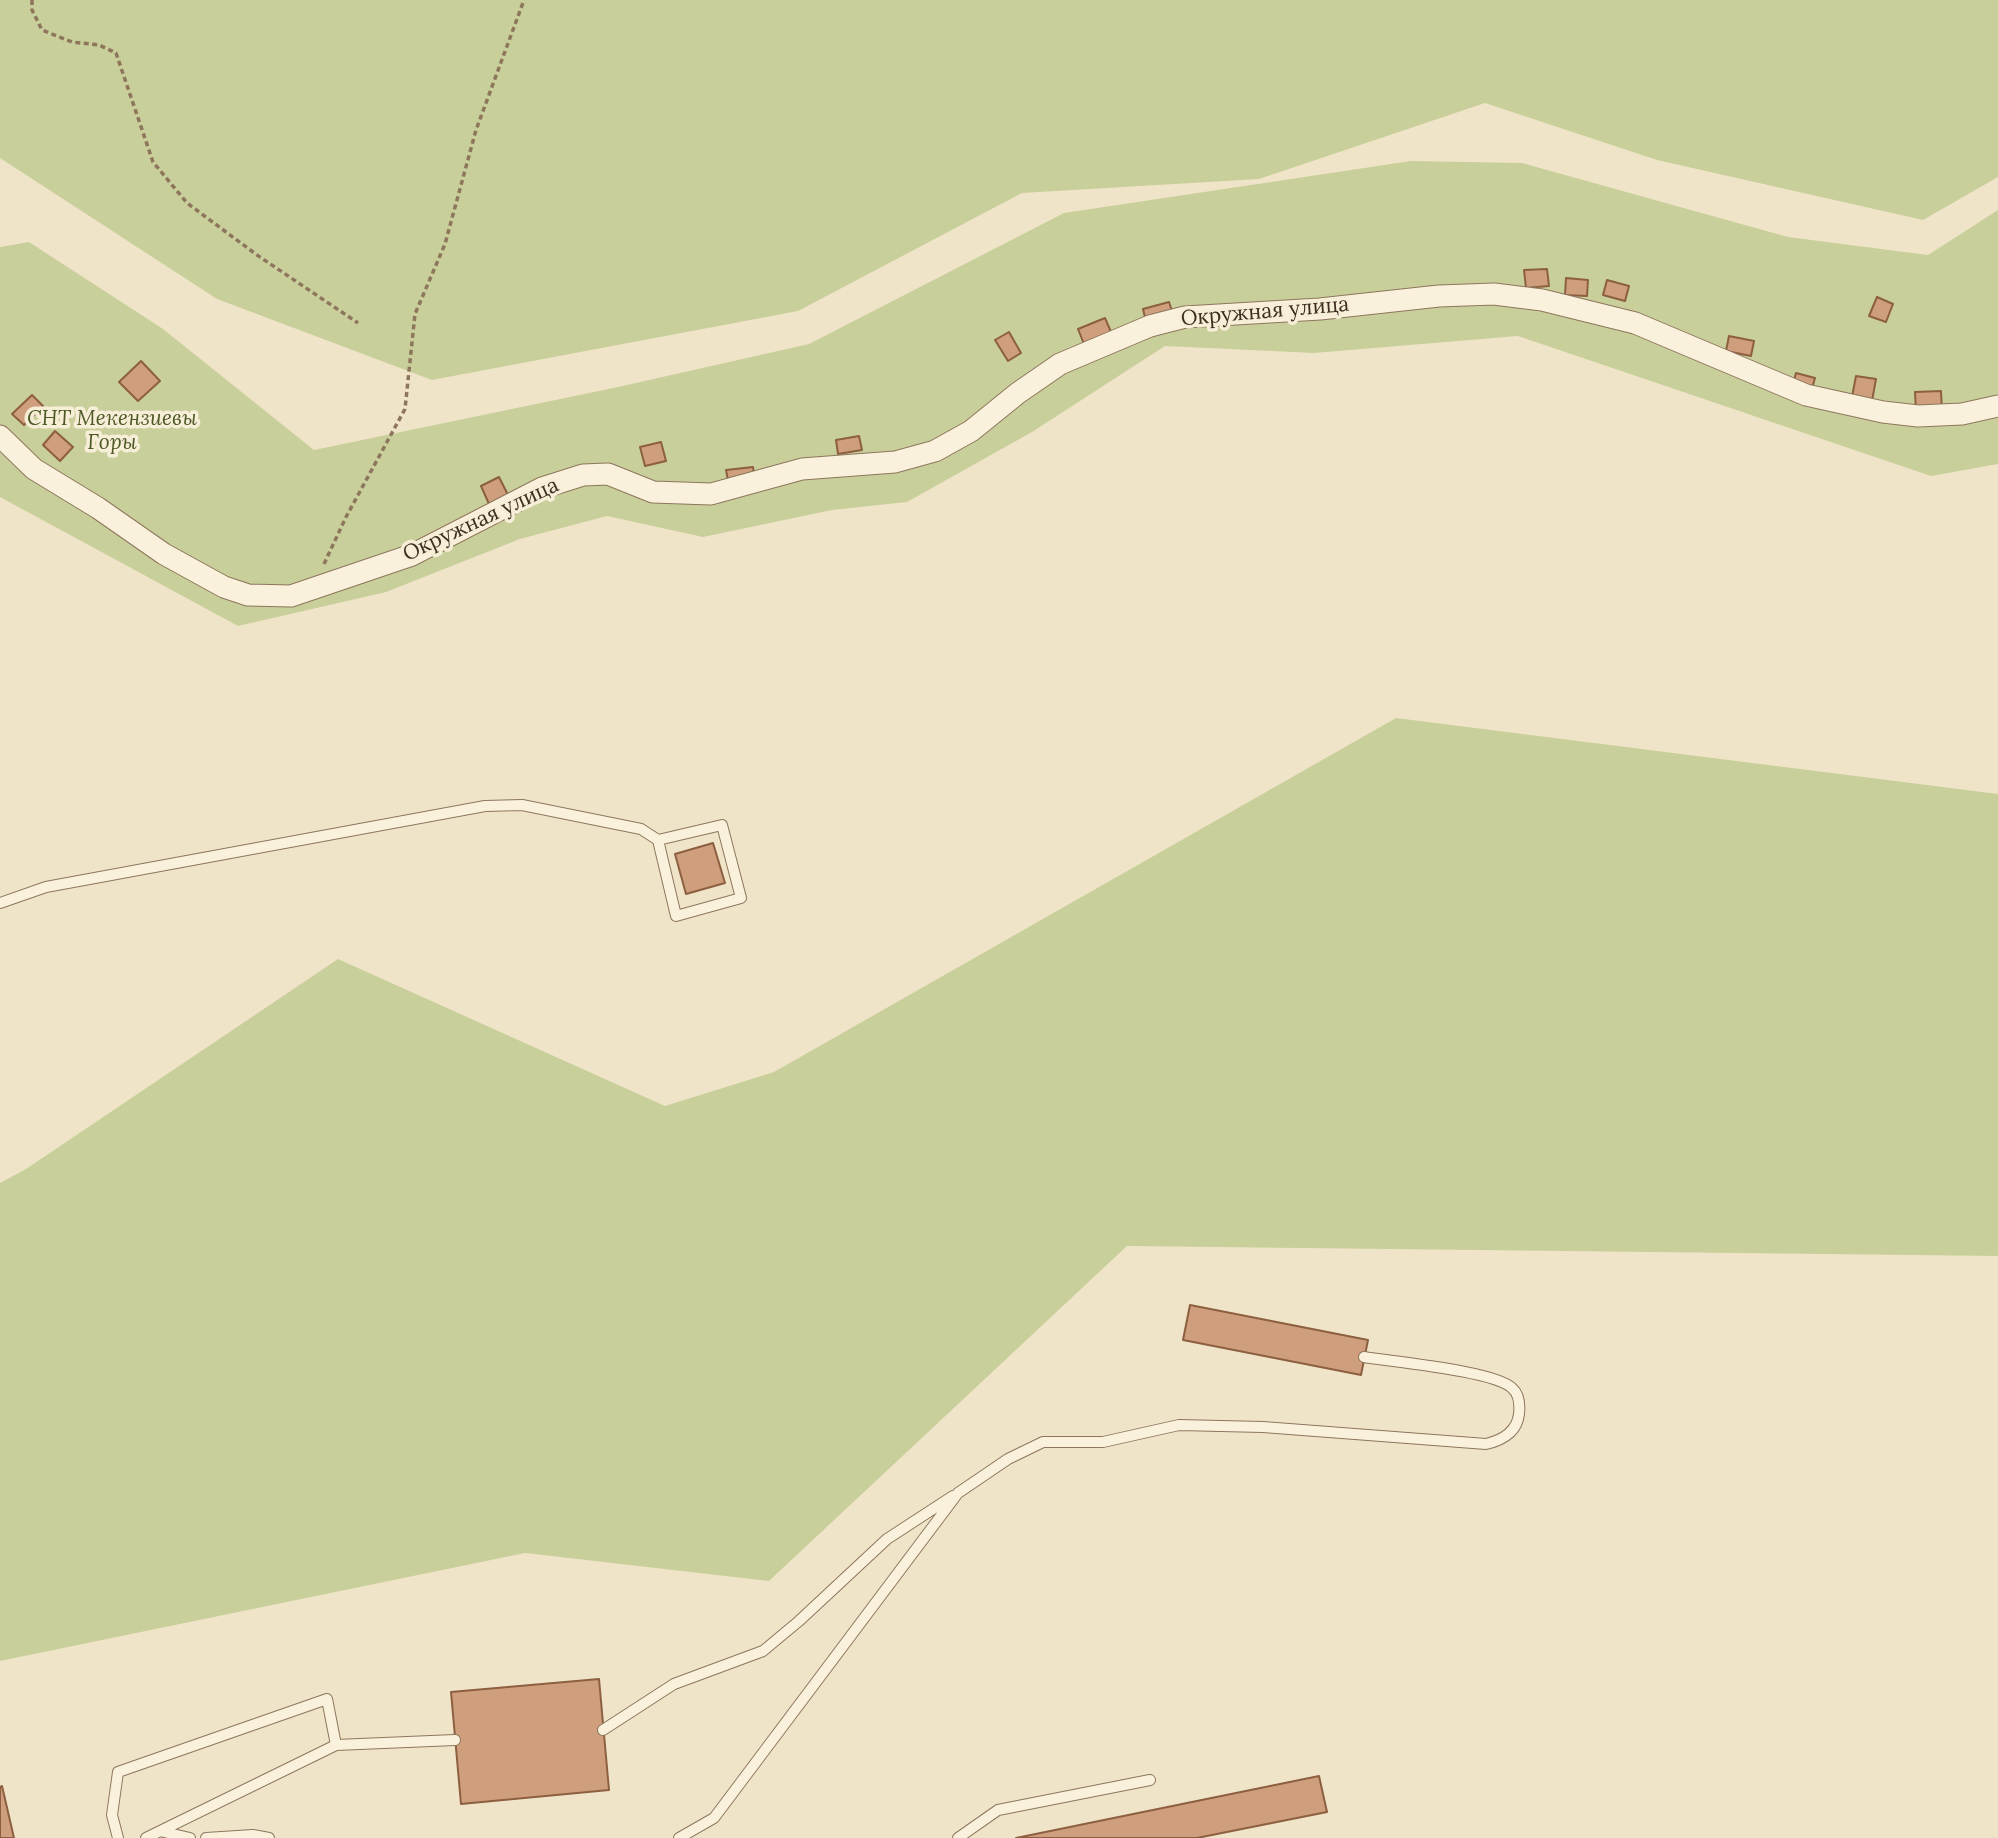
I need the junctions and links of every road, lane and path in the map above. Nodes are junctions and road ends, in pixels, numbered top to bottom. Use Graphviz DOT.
graph roads {
  1 [pos="32,0"];
  2 [pos="524,0"];
  3 [pos="358,323"];
  4 [pos="1998,406"];
  5 [pos="0,436"];
  6 [pos="312,589"];
  7 [pos="658,840"];
  8 [pos="0,902"];
  9 [pos="1364,1357"];
  10 [pos="958,1493"];
  11 [pos="603,1730"];
  12 [pos="455,1740"];
  13 [pos="336,1745"];
  14 [pos="1150,1780"];
  15 [pos="160,1831"];
  16 [pos="118,1838"];
  17 [pos="146,1838"];
  18 [pos="190,1838"];
  19 [pos="206,1838"];
  20 [pos="270,1838"];
  21 [pos="679,1838"];
  22 [pos="958,1838"];
  1 -- 3 [label="path"];
  2 -- 6 [label="path"];
  4 -- 6 [label="street, Окружная улица"];
  5 -- 6 [label="street, Окружная улица"];
  7 -- 7 [label="lane"];
  7 -- 8 [label="lane"];
  9 -- 10 [label="lane"];
  10 -- 11 [label="lane"];
  10 -- 21 [label="lane"];
  12 -- 13 [label="lane"];
  13 -- 15 [label="lane"];
  13 -- 16 [label="lane"];
  14 -- 22 [label="lane"];
  15 -- 17 [label="lane"];
  15 -- 18 [label="lane"];
  19 -- 20 [label="lane"];
}
